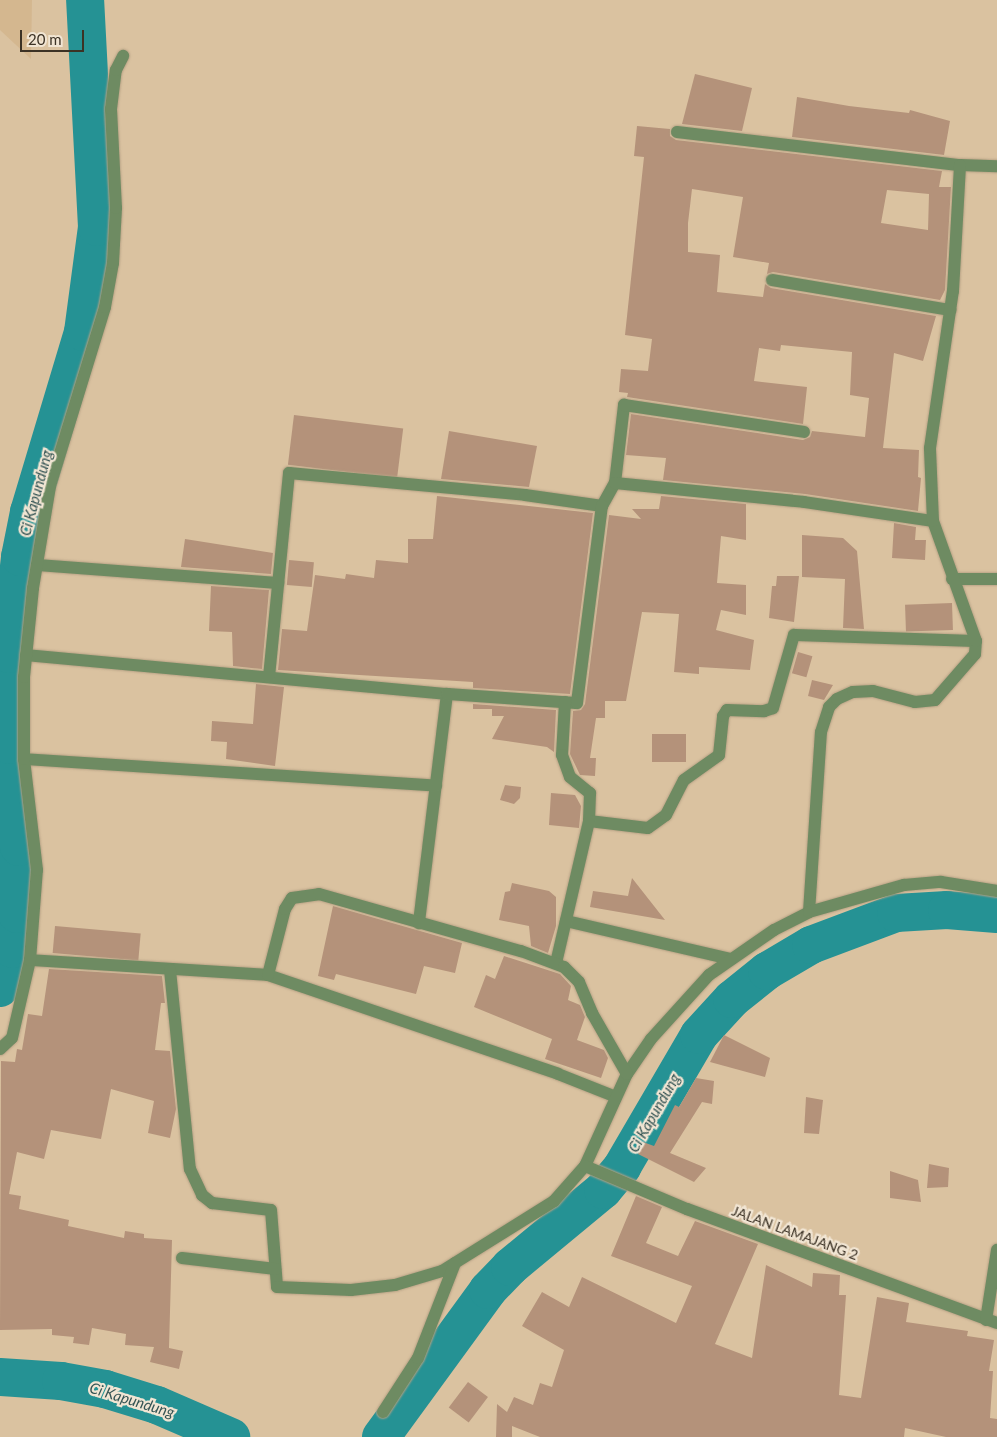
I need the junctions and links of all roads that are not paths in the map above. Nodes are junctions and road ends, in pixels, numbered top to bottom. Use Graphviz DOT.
graph roads {
  1 [pos="123,56"];
  2 [pos="677,132"];
  3 [pos="960,165"];
  4 [pos="997,166"];
  5 [pos="772,280"];
  6 [pos="950,310"];
  7 [pos="804,432"];
  8 [pos="615,482"];
  9 [pos="602,506"];
  10 [pos="934,521"];
  11 [pos="37,565"];
  12 [pos="997,578"];
  13 [pos="952,579"];
  14 [pos="278,582"];
  15 [pos="976,641"];
  16 [pos="26,655"];
  17 [pos="269,677"];
  18 [pos="446,694"];
  19 [pos="565,702"];
  20 [pos="24,759"];
  21 [pos="436,786"];
  22 [pos="589,821"];
  23 [pos="997,891"];
  24 [pos="809,912"];
  25 [pos="566,921"];
  26 [pos="419,923"];
  27 [pos="731,959"];
  28 [pos="30,960"];
  29 [pos="556,963"];
  30 [pos="170,970"];
  31 [pos="268,976"];
  32 [pos="0,1049"];
  33 [pos="628,1074"];
  34 [pos="616,1097"];
  35 [pos="590,1169"];
  36 [pos="997,1250"];
  37 [pos="182,1258"];
  38 [pos="454,1263"];
  39 [pos="275,1269"];
  40 [pos="991,1321"];
  41 [pos="383,1412"];
  1 -- 11 [label="street"];
  2 -- 3 [label="street"];
  3 -- 4 [label="street"];
  3 -- 6 [label="street"];
  5 -- 6 [label="street"];
  6 -- 10 [label="street"];
  7 -- 8 [label="street"];
  8 -- 9 [label="street"];
  8 -- 10 [label="street"];
  9 -- 14 [label="street"];
  9 -- 19 [label="street"];
  10 -- 13 [label="street"];
  11 -- 14 [label="street"];
  11 -- 16 [label="street"];
  12 -- 13 [label="street"];
  13 -- 15 [label="street"];
  14 -- 17 [label="street"];
  15 -- 22 [label="street"];
  15 -- 24 [label="street"];
  16 -- 17 [label="street"];
  16 -- 20 [label="street"];
  17 -- 18 [label="street"];
  18 -- 19 [label="street"];
  18 -- 21 [label="street"];
  19 -- 22 [label="street"];
  20 -- 21 [label="street"];
  20 -- 28 [label="street"];
  21 -- 26 [label="street"];
  22 -- 25 [label="street"];
  23 -- 24 [label="street"];
  24 -- 27 [label="street"];
  25 -- 27 [label="street"];
  25 -- 29 [label="street"];
  26 -- 29 [label="street"];
  26 -- 31 [label="street"];
  27 -- 33 [label="street"];
  28 -- 30 [label="street"];
  28 -- 32 [label="street"];
  29 -- 33 [label="street"];
  30 -- 31 [label="street"];
  30 -- 39 [label="street"];
  31 -- 34 [label="street"];
  33 -- 34 [label="street"];
  34 -- 35 [label="street"];
  35 -- 38 [label="street"];
  35 -- 40 [label="street, JALAN LAMAJANG 2"];
  36 -- 40 [label="street"];
  37 -- 39 [label="street"];
  38 -- 39 [label="street"];
  38 -- 41 [label="street"];
}
